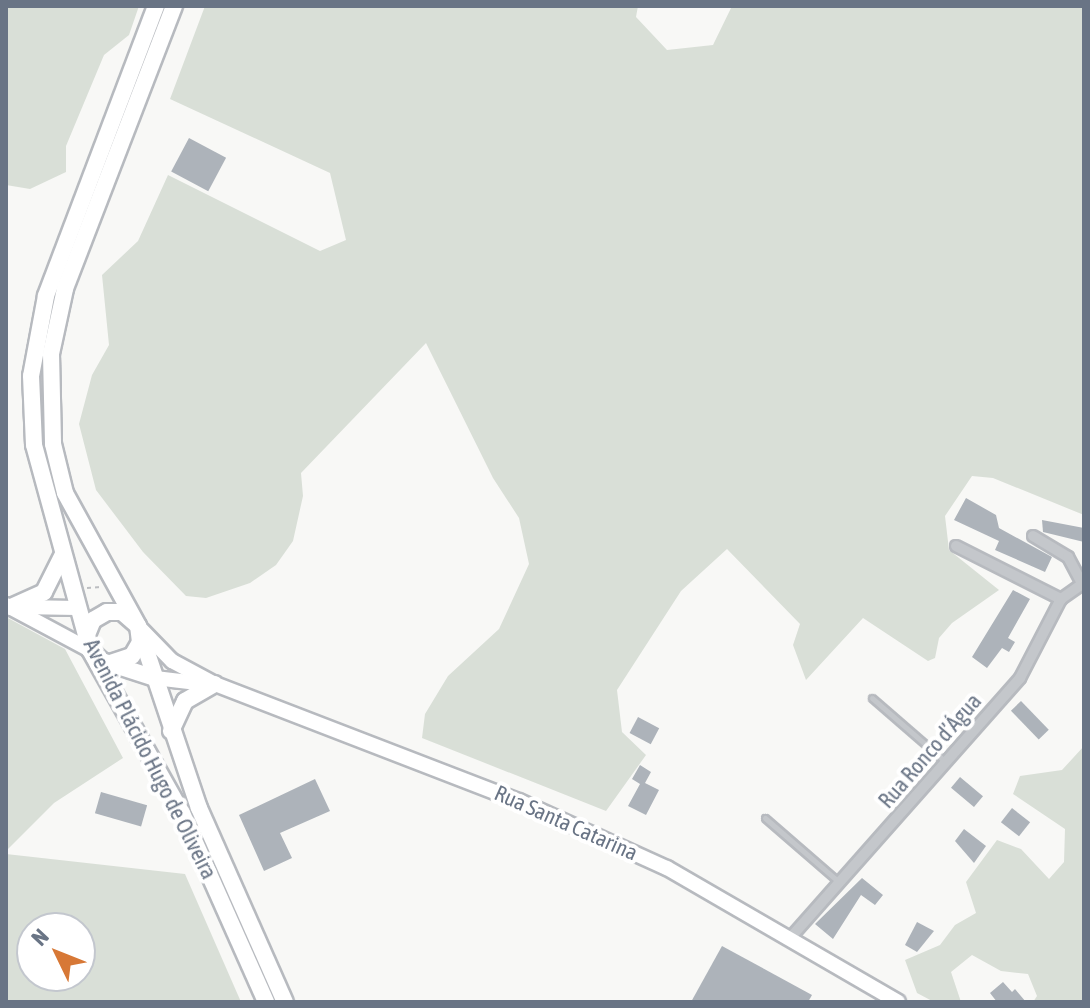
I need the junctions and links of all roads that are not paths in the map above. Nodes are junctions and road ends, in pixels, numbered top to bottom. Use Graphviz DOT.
graph roads {
  1 [pos="156,6"];
  2 [pos="174,6"];
  3 [pos="1033,536"];
  4 [pos="956,546"];
  5 [pos="62,556"];
  6 [pos="1083,583"];
  7 [pos="1061,599"];
  8 [pos="8,606"];
  9 [pos="77,608"];
  10 [pos="114,611"];
  11 [pos="138,626"];
  12 [pos="90,650"];
  13 [pos="110,663"];
  14 [pos="155,678"];
  15 [pos="215,684"];
  16 [pos="872,698"];
  17 [pos="171,732"];
  18 [pos="947,762"];
  19 [pos="765,818"];
  20 [pos="840,883"];
  21 [pos="791,937"];
  22 [pos="266,1002"];
  23 [pos="285,1002"];
  24 [pos="898,1002"];
  1 -- 5 [label="main road, Avenida Plácido Hugo de Oliveira"];
  2 -- 11 [label="main road, Avenida Plácido Hugo de Oliveira"];
  3 -- 6 [label="street"];
  4 -- 7 [label="street"];
  5 -- 8 [label="main road"];
  5 -- 9 [label="main road, Avenida Plácido Hugo de Oliveira"];
  6 -- 7 [label="street, Rua Ronco d’Água"];
  7 -- 18 [label="street, Rua Ronco d’Água"];
  8 -- 9 [label="street"];
  8 -- 12 [label="street"];
  9 -- 10 [label="main road"];
  9 -- 12 [label="main road, Avenida Plácido Hugo de Oliveira"];
  10 -- 11 [label="main road"];
  10 -- 12 [label="main road"];
  11 -- 13 [label="main road"];
  11 -- 14 [label="main road, Avenida Plácido Hugo de Oliveira"];
  11 -- 15 [label="street, Rua Santa Catarina"];
  12 -- 13 [label="main road"];
  12 -- 22 [label="main road, Avenida Plácido Hugo de Oliveira"];
  13 -- 14 [label="main road, Rua Santa Catarina"];
  14 -- 15 [label="street, Rua Santa Catarina"];
  14 -- 17 [label="main road, Avenida Plácido Hugo de Oliveira"];
  15 -- 17 [label="main road"];
  15 -- 21 [label="street, Rua Santa Catarina"];
  16 -- 18 [label="lane"];
  17 -- 23 [label="main road, Avenida Plácido Hugo de Oliveira"];
  18 -- 20 [label="street, Rua Ronco d’Água"];
  19 -- 20 [label="lane"];
  20 -- 21 [label="street, Rua Ronco d’Água"];
  21 -- 24 [label="street, Rua Santa Catarina"];
}
